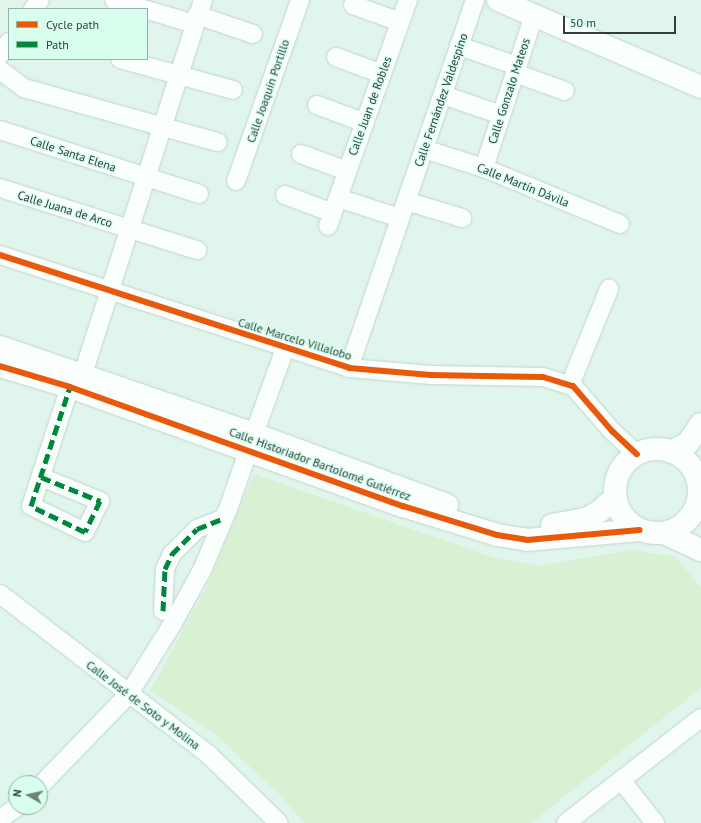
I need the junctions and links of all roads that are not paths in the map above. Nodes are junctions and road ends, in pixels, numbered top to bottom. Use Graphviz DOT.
graph roads {
  1 [pos="40,0"];
  2 [pos="114,0"];
  3 [pos="300,0"];
  4 [pos="408,0"];
  5 [pos="475,0"];
  6 [pos="498,0"];
  7 [pos="353,5"];
  8 [pos="34,8"];
  9 [pos="140,8"];
  10 [pos="148,10"];
  11 [pos="198,13"];
  12 [pos="534,15"];
  13 [pos="400,22"];
  14 [pos="254,34"];
  15 [pos="8,43"];
  16 [pos="459,46"];
  17 [pos="0,55"];
  18 [pos="336,57"];
  19 [pos="123,60"];
  20 [pos="0,70"];
  21 [pos="516,70"];
  22 [pos="382,74"];
  23 [pos="178,76"];
  24 [pos="701,87"];
  25 [pos="233,90"];
  26 [pos="565,91"];
  27 [pos="443,95"];
  28 [pos="317,104"];
  29 [pos="501,115"];
  30 [pos="365,123"];
  31 [pos="162,128"];
  32 [pos="0,130"];
  33 [pos="218,142"];
  34 [pos="424,149"];
  35 [pos="301,154"];
  36 [pos="484,168"];
  37 [pos="347,171"];
  38 [pos="146,177"];
  39 [pos="236,182"];
  40 [pos="0,188"];
  41 [pos="199,194"];
  42 [pos="285,195"];
  43 [pos="406,201"];
  44 [pos="333,212"];
  45 [pos="400,218"];
  46 [pos="462,218"];
  47 [pos="620,224"];
  48 [pos="131,229"];
  49 [pos="197,250"];
  50 [pos="0,255"];
  51 [pos="609,289"];
  52 [pos="110,292"];
  53 [pos="0,347"];
  54 [pos="285,349"];
  55 [pos="0,366"];
  56 [pos="349,368"];
  57 [pos="76,380"];
  58 [pos="570,385"];
  59 [pos="701,424"];
  60 [pos="251,442"];
  61 [pos="671,452"];
  62 [pos="637,454"];
  63 [pos="698,470"];
  64 [pos="41,478"];
  65 [pos="615,497"];
  66 [pos="224,518"];
  67 [pos="698,518"];
  68 [pos="640,530"];
  69 [pos="664,533"];
  70 [pos="701,550"];
  71 [pos="0,594"];
  72 [pos="163,611"];
  73 [pos="128,695"];
  74 [pos="701,718"];
  75 [pos="48,778"];
  76 [pos="621,780"];
  77 [pos="279,823"];
  78 [pos="566,823"];
  79 [pos="655,823"];
  1 -- 8 [label="street"];
  2 -- 9 [label="street"];
  3 -- 39 [label="street, Calle Joaquín Portillo"];
  4 -- 13 [label="street, Calle Juan de Robles"];
  5 -- 16 [label="street, Calle Fernández Valdespino"];
  6 -- 12 [label="street"];
  7 -- 13 [label="street"];
  10 -- 11 [label="street"];
  11 -- 14 [label="street"];
  11 -- 23 [label="street"];
  12 -- 21 [label="street, Calle Gonzalo Mateos"];
  12 -- 24 [label="street"];
  13 -- 22 [label="street, Calle Juan de Robles"];
  15 -- 17 [label="street"];
  16 -- 21 [label="street"];
  16 -- 27 [label="street, Calle Fernández Valdespino"];
  18 -- 22 [label="street"];
  19 -- 23 [label="street"];
  20 -- 31 [label="street"];
  21 -- 26 [label="street"];
  21 -- 29 [label="street, Calle Gonzalo Mateos"];
  22 -- 30 [label="street, Calle Juan de Robles"];
  23 -- 25 [label="street"];
  23 -- 31 [label="street"];
  27 -- 29 [label="street"];
  27 -- 34 [label="street, Calle Fernández Valdespino"];
  28 -- 30 [label="street"];
  29 -- 36 [label="street, Calle Gonzalo Mateos"];
  30 -- 37 [label="street, Calle Juan de Robles"];
  31 -- 33 [label="street"];
  31 -- 38 [label="street"];
  32 -- 38 [label="street, Calle Santa Elena"];
  34 -- 36 [label="street, Calle Martín Dávila"];
  34 -- 43 [label="street, Calle Fernández Valdespino"];
  35 -- 37 [label="street"];
  36 -- 47 [label="street, Calle Martín Dávila"];
  37 -- 44 [label="street, Calle Juan de Robles"];
  38 -- 41 [label="street, Calle Santa Elena"];
  38 -- 48 [label="street"];
  40 -- 48 [label="street, Calle Juana de Arco"];
  42 -- 44 [label="street"];
  43 -- 45 [label="street, Calle Fernández Valdespino"];
  43 -- 46 [label="street"];
  44 -- 45 [label="street"];
  45 -- 56 [label="street, Calle Fernández Valdespino"];
  48 -- 49 [label="street, Calle Juana de Arco"];
  48 -- 52 [label="street"];
  50 -- 52 [label="street, Calle Marcelo Villalobo"];
  51 -- 58 [label="street"];
  52 -- 54 [label="street, Calle Marcelo Villalobo"];
  52 -- 57 [label="street"];
  53 -- 57 [label="street, Calle Historiador Bartolomé Gutiérrez"];
  54 -- 56 [label="street, Calle Marcelo Villalobo"];
  54 -- 60 [label="street"];
  55 -- 57 [label="street, Calle Historiador Bartolomé Gutiérrez"];
  56 -- 58 [label="street, Calle Marcelo Villalobo"];
  57 -- 60 [label="street, Calle Historiador Bartolomé Gutiérrez"];
  57 -- 64 [label="street"];
  58 -- 62 [label="street"];
  59 -- 61 [label="street"];
  60 -- 65 [label="street, Calle Historiador Bartolomé Gutiérrez"];
  60 -- 66 [label="street"];
  60 -- 68 [label="street, Calle Historiador Bartolomé Gutiérrez"];
  61 -- 62 [label="street"];
  61 -- 63 [label="street"];
  62 -- 65 [label="street"];
  63 -- 67 [label="street"];
  65 -- 68 [label="street"];
  66 -- 72 [label="street"];
  66 -- 73 [label="street"];
  67 -- 69 [label="street"];
  68 -- 69 [label="street, Calle Historiador Bartolomé Gutiérrez"];
  69 -- 70 [label="street"];
  71 -- 73 [label="street, Calle José de Soto y Molina"];
  73 -- 75 [label="street"];
  73 -- 77 [label="street, Calle José de Soto y Molina"];
  74 -- 76 [label="street"];
  76 -- 78 [label="street"];
  76 -- 79 [label="street"];
}
